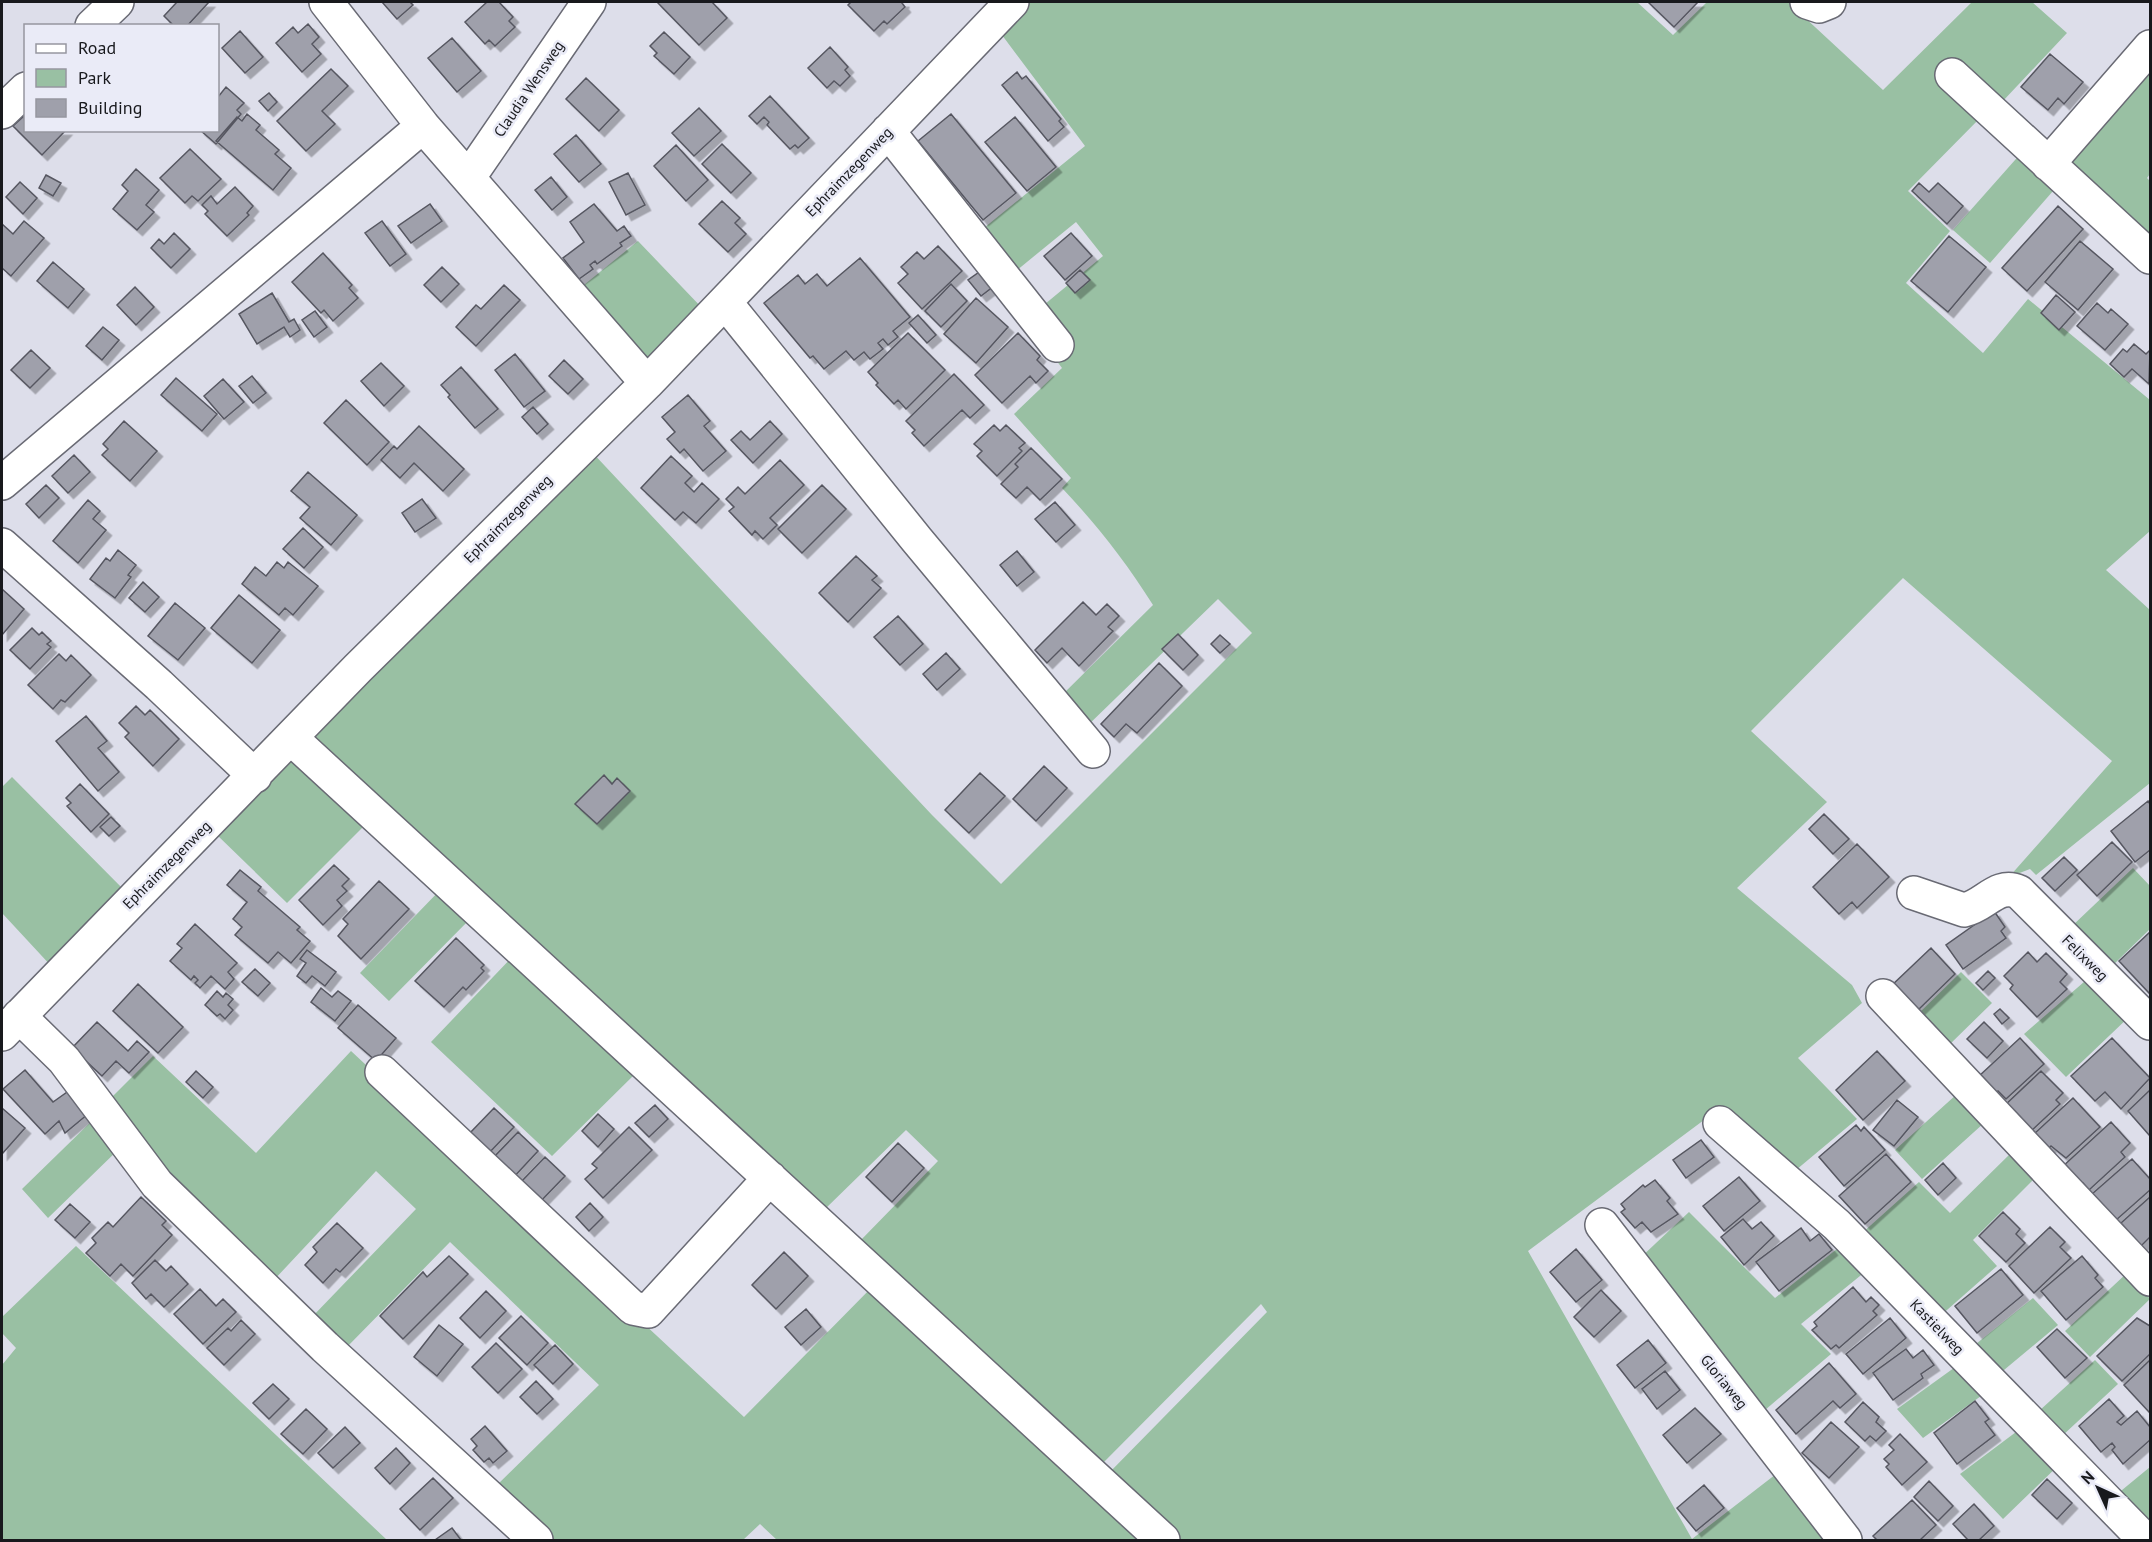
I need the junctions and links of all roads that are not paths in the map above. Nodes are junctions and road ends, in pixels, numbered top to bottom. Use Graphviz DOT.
graph roads {
  1 [pos="117,2"];
  2 [pos="326,2"];
  3 [pos="589,2"];
  4 [pos="1012,2"];
  5 [pos="1807,2"];
  6 [pos="1828,2"];
  7 [pos="94,24"];
  8 [pos="2151,47"];
  9 [pos="1952,75"];
  10 [pos="24,91"];
  11 [pos="2,112"];
  12 [pos="423,126"];
  13 [pos="888,131"];
  14 [pos="2048,164"];
  15 [pos="469,177"];
  16 [pos="2151,256"];
  17 [pos="725,302"];
  18 [pos="1057,345"];
  19 [pos="647,382"];
  20 [pos="2,483"];
  21 [pos="2,545"];
  22 [pos="292,739"];
  23 [pos="1093,751"];
  24 [pos="255,776"];
  25 [pos="1914,893"];
  26 [pos="1883,996"];
  27 [pos="2151,1023"];
  28 [pos="10,1025"];
  29 [pos="382,1072"];
  30 [pos="1720,1123"];
  31 [pos="770,1178"];
  32 [pos="1602,1225"];
  33 [pos="2151,1279"];
  34 [pos="536,1540"];
  35 [pos="1163,1540"];
  36 [pos="1845,1540"];
  37 [pos="2145,1540"];
  1 -- 7 [label="street"];
  2 -- 12 [label="street"];
  3 -- 15 [label="street, Claudia Wensweg"];
  4 -- 13 [label="street, Ephraimzegenweg"];
  5 -- 6 [label="street"];
  8 -- 14 [label="street"];
  9 -- 14 [label="street"];
  10 -- 11 [label="street"];
  12 -- 15 [label="street"];
  12 -- 20 [label="street"];
  13 -- 17 [label="street, Ephraimzegenweg"];
  13 -- 18 [label="street"];
  14 -- 16 [label="street"];
  15 -- 19 [label="street"];
  17 -- 19 [label="street, Ephraimzegenweg"];
  17 -- 23 [label="street"];
  19 -- 22 [label="street, Ephraimzegenweg"];
  21 -- 24 [label="street"];
  22 -- 24 [label="street, Ephraimzegenweg"];
  22 -- 31 [label="street"];
  24 -- 28 [label="street, Ephraimzegenweg"];
  25 -- 27 [label="street, Felixweg"];
  26 -- 33 [label="street"];
  28 -- 34 [label="street"];
  29 -- 31 [label="street"];
  30 -- 37 [label="street, Kastielweg"];
  31 -- 35 [label="street"];
  32 -- 36 [label="street, Gloriaweg"];
}
